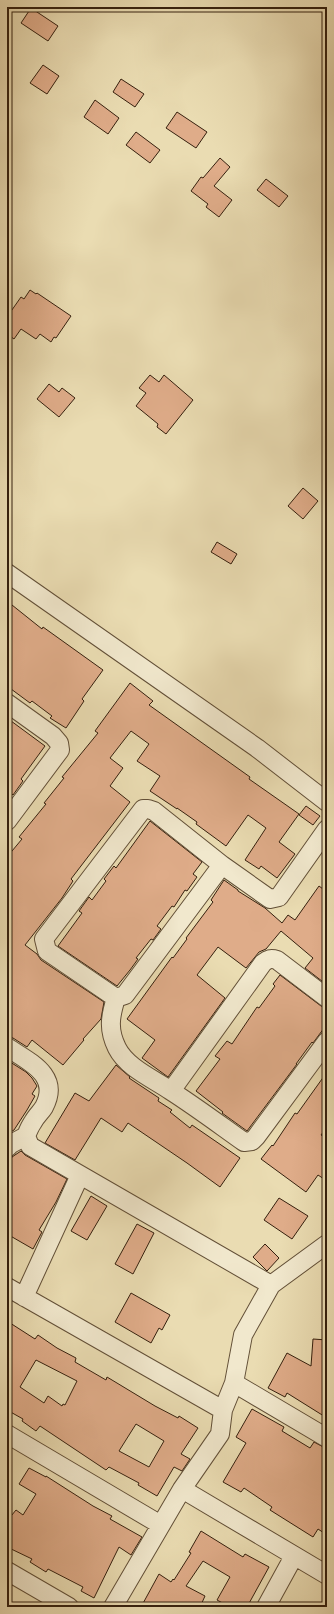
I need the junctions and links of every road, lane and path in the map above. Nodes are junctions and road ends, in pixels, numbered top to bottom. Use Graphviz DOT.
graph roads {
  1 [pos="7,573"];
  2 [pos="7,703"];
  3 [pos="327,802"];
  4 [pos="7,821"];
  5 [pos="327,829"];
  6 [pos="222,865"];
  7 [pos="116,998"];
  8 [pos="327,998"];
  9 [pos="327,1041"];
  10 [pos="7,1047"];
  11 [pos="171,1091"];
  12 [pos="26,1136"];
  13 [pos="7,1148"];
  14 [pos="80,1175"];
  15 [pos="327,1244"];
  16 [pos="271,1284"];
  17 [pos="7,1287"];
  18 [pos="24,1296"];
  19 [pos="234,1383"];
  20 [pos="223,1410"];
  21 [pos="327,1438"];
  22 [pos="10,1442"];
  23 [pos="182,1489"];
  24 [pos="161,1526"];
  25 [pos="294,1556"];
  26 [pos="7,1571"];
  27 [pos="327,1575"];
  28 [pos="69,1607"];
  29 [pos="113,1607"];
  30 [pos="266,1607"];
  1 -- 3 [label="street"];
  2 -- 4 [label="street"];
  5 -- 6 [label="street"];
  6 -- 7 [label="street"];
  6 -- 7 [label="street"];
  7 -- 11 [label="street"];
  8 -- 11 [label="street"];
  9 -- 11 [label="street"];
  10 -- 12 [label="street"];
  12 -- 13 [label="street"];
  12 -- 14 [label="street"];
  14 -- 16 [label="street"];
  14 -- 18 [label="street"];
  15 -- 16 [label="street"];
  16 -- 19 [label="street"];
  17 -- 18 [label="street"];
  18 -- 20 [label="street"];
  19 -- 20 [label="street"];
  19 -- 21 [label="street"];
  20 -- 23 [label="street"];
  22 -- 24 [label="street"];
  23 -- 24 [label="street"];
  23 -- 25 [label="street"];
  24 -- 29 [label="street"];
  25 -- 27 [label="street"];
  25 -- 30 [label="street"];
  26 -- 28 [label="street"];
}
